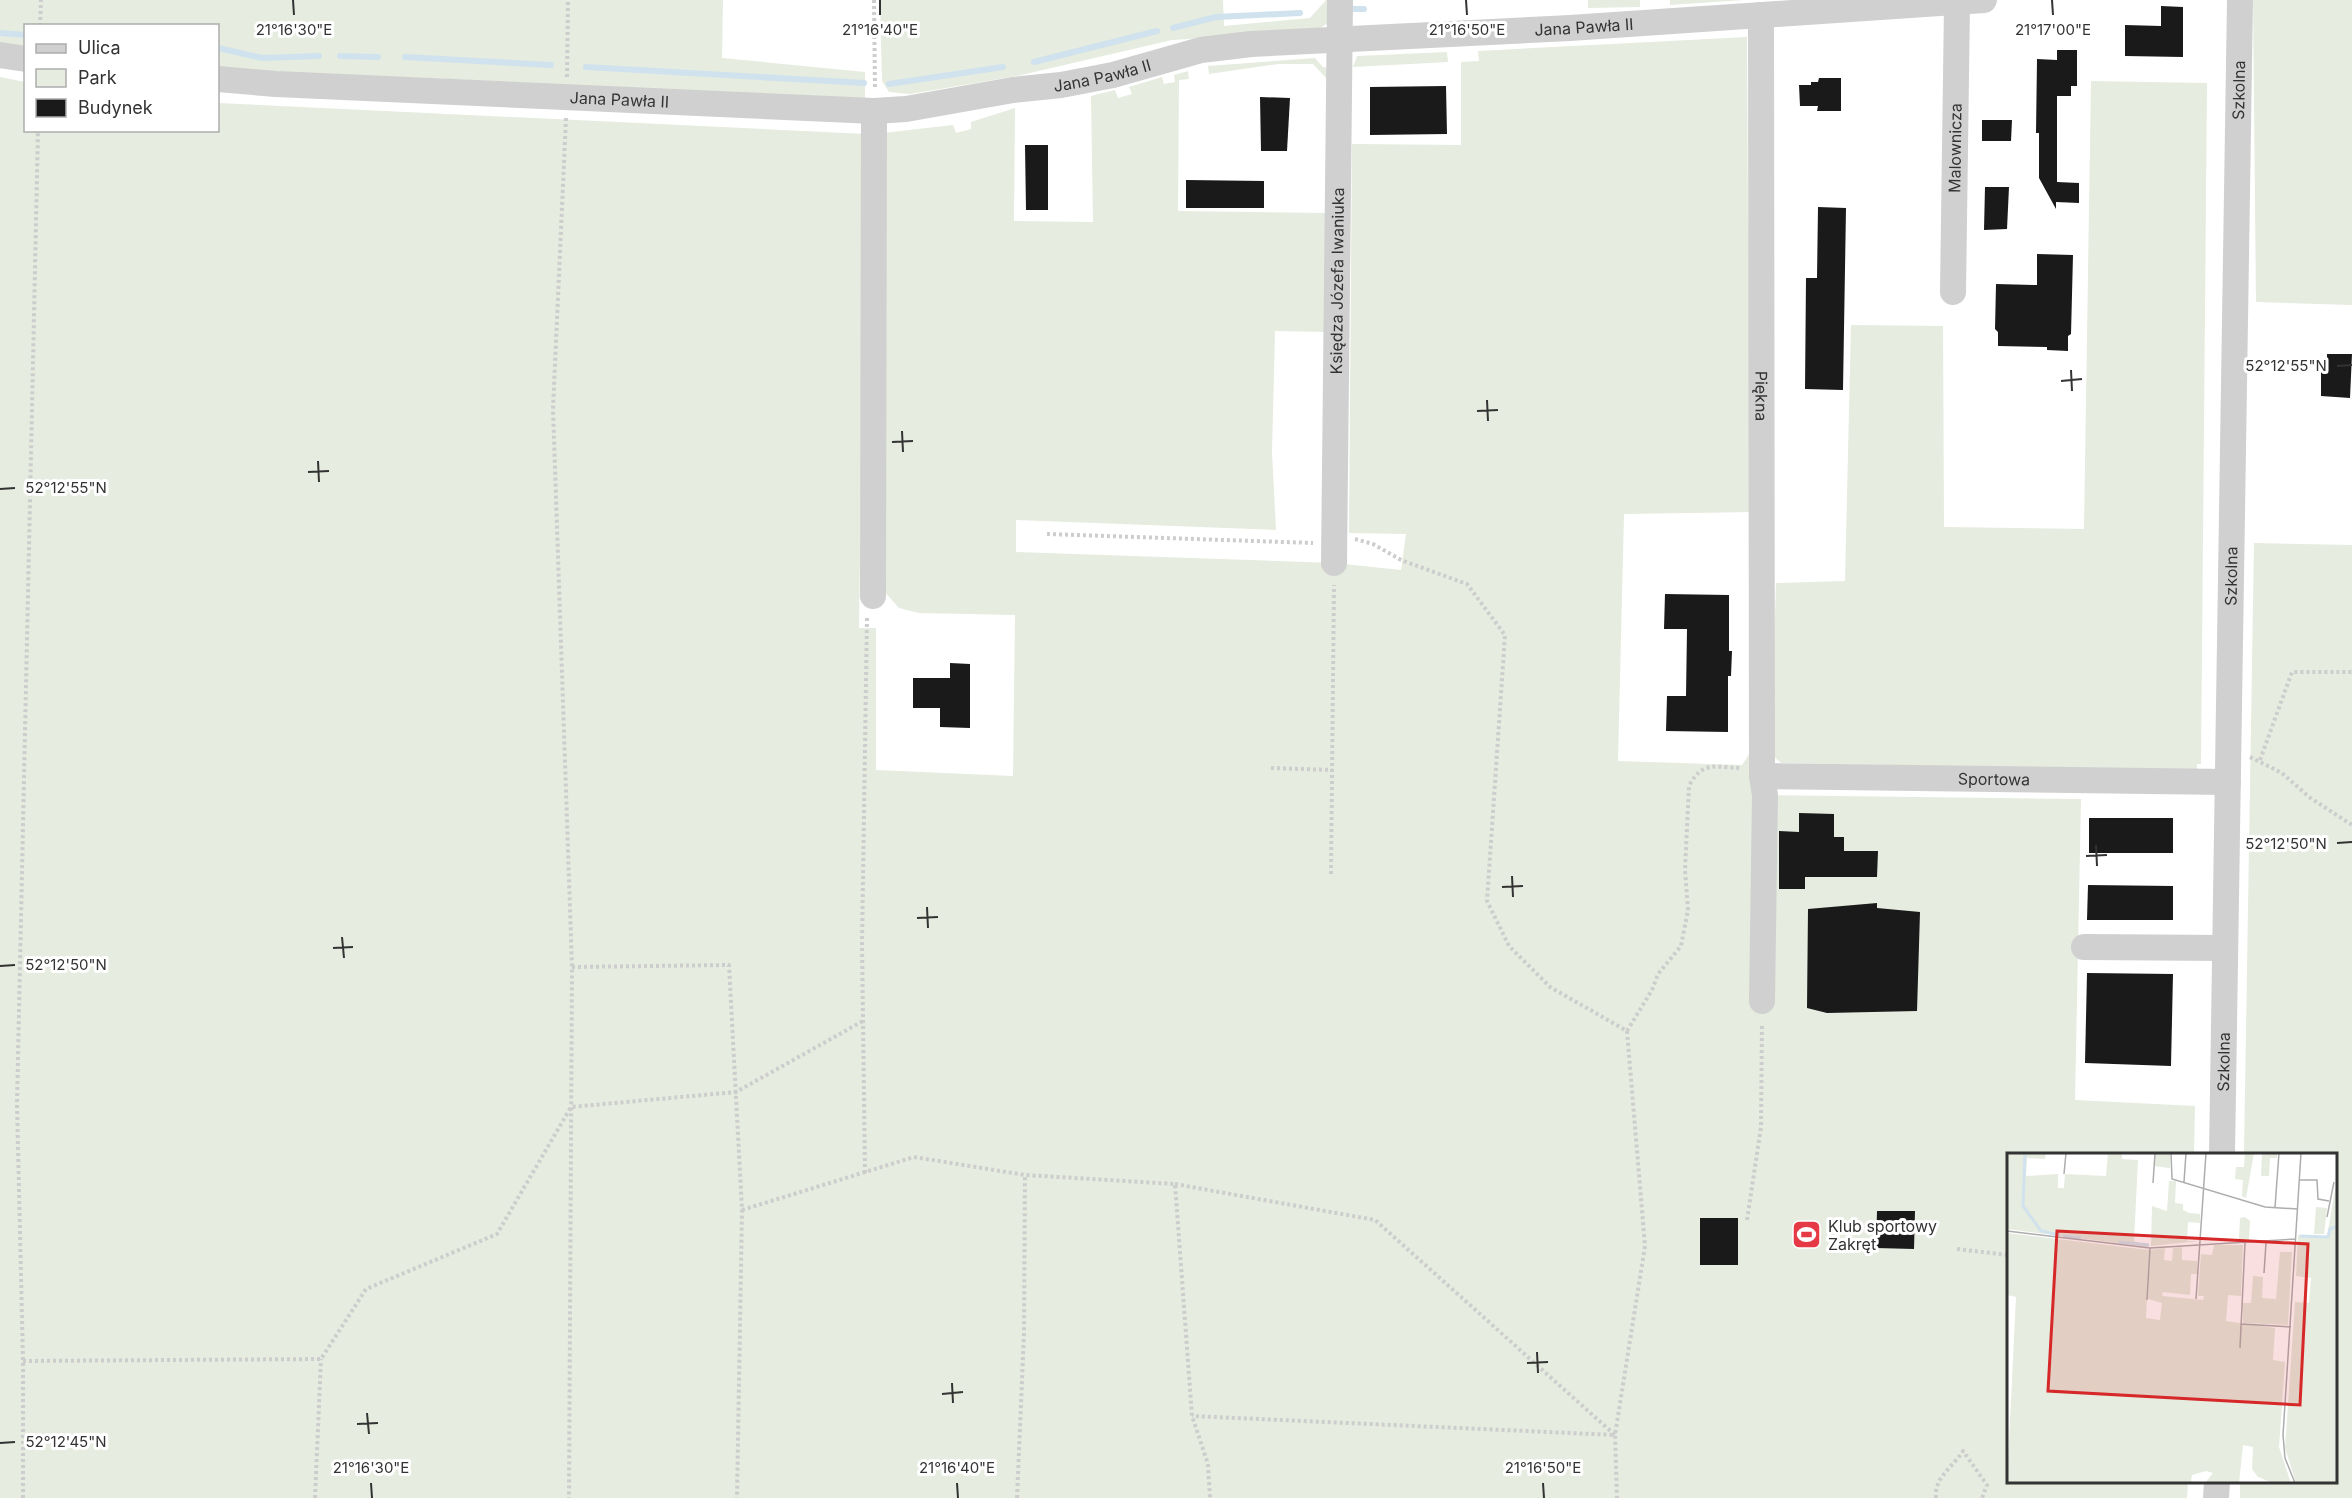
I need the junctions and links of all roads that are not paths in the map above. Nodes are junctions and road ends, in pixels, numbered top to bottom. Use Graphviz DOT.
graph roads {
  1 [pos="1340,0"];
  2 [pos="1984,0"];
  3 [pos="2240,0"];
  4 [pos="1957,4"];
  5 [pos="1761,15"];
  6 [pos="1339,39"];
  7 [pos="0,55"];
  8 [pos="24,58"];
  9 [pos="219,79"];
  10 [pos="874,111"];
  11 [pos="1953,292"];
  12 [pos="1335,547"];
  13 [pos="873,596"];
  14 [pos="1762,776"];
  15 [pos="2228,782"];
  16 [pos="2084,946"];
  17 [pos="2225,948"];
  18 [pos="1762,1001"];
  19 [pos="2222,1153"];
  20 [pos="2217,1483"];
  21 [pos="2216,1498"];
  1 -- 6 [label="street, Księdza Józefa Iwaniuka"];
  2 -- 4 [label="street, Jana Pawła II"];
  3 -- 15 [label="street, Szkolna"];
  4 -- 5 [label="street, Jana Pawła II"];
  4 -- 11 [label="street, Malownicza"];
  5 -- 6 [label="street, Jana Pawła II"];
  5 -- 14 [label="street, Piękna"];
  6 -- 10 [label="street, Jana Pawła II"];
  6 -- 12 [label="street, Księdza Józefa Iwaniuka"];
  7 -- 8 [label="street"];
  9 -- 10 [label="street, Jana Pawła II"];
  10 -- 13 [label="street"];
  14 -- 15 [label="street, Sportowa"];
  14 -- 18 [label="street, Piękna"];
  15 -- 17 [label="street, Szkolna"];
  16 -- 17 [label="street"];
  17 -- 19 [label="street, Szkolna"];
  20 -- 21 [label="street"];
}
